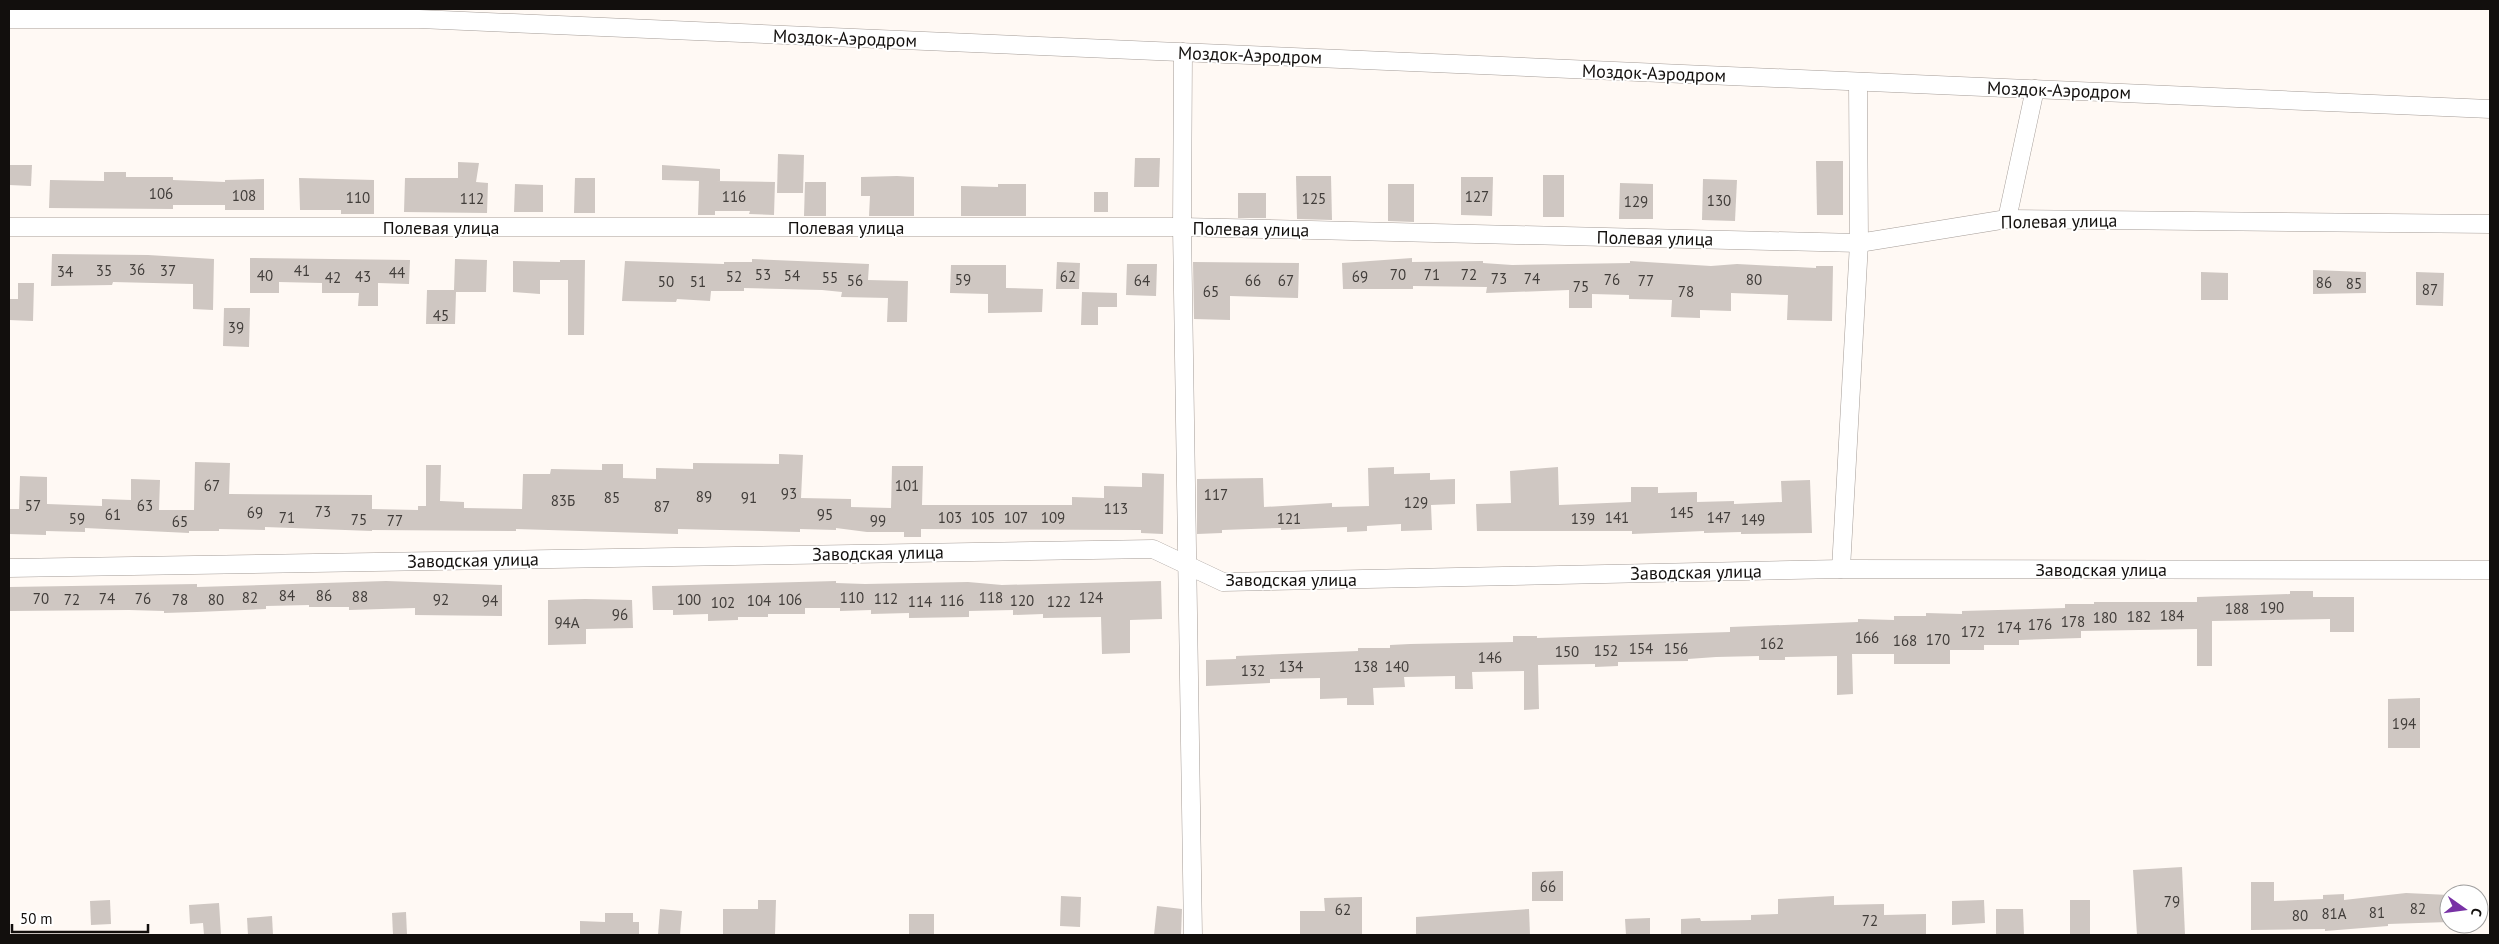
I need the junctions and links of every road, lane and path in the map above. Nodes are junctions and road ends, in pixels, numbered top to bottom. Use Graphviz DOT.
graph roads {
  1 [pos="9,19"];
  2 [pos="1183,52"];
  3 [pos="1858,82"];
  4 [pos="2035,89"];
  5 [pos="2490,109"];
  6 [pos="2007,219"];
  7 [pos="2490,224"];
  8 [pos="9,227"];
  9 [pos="1182,227"];
  10 [pos="1859,243"];
  11 [pos="1186,565"];
  12 [pos="9,568"];
  13 [pos="1841,568"];
  14 [pos="2490,570"];
  15 [pos="1193,935"];
  1 -- 2 [label="street, Моздок-Аэродром"];
  2 -- 3 [label="street, Моздок-Аэродром"];
  2 -- 9 [label="street"];
  3 -- 4 [label="street, Моздок-Аэродром"];
  3 -- 10 [label="street"];
  4 -- 5 [label="street, Моздок-Аэродром"];
  4 -- 6 [label="street"];
  6 -- 7 [label="street, Полевая улица"];
  6 -- 10 [label="street, Полевая улица"];
  8 -- 9 [label="street, Полевая улица"];
  9 -- 10 [label="street, Полевая улица"];
  9 -- 11 [label="street"];
  10 -- 13 [label="street"];
  11 -- 12 [label="street, Заводская улица"];
  11 -- 13 [label="street, Заводская улица"];
  11 -- 15 [label="street"];
  13 -- 14 [label="street, Заводская улица"];
}
